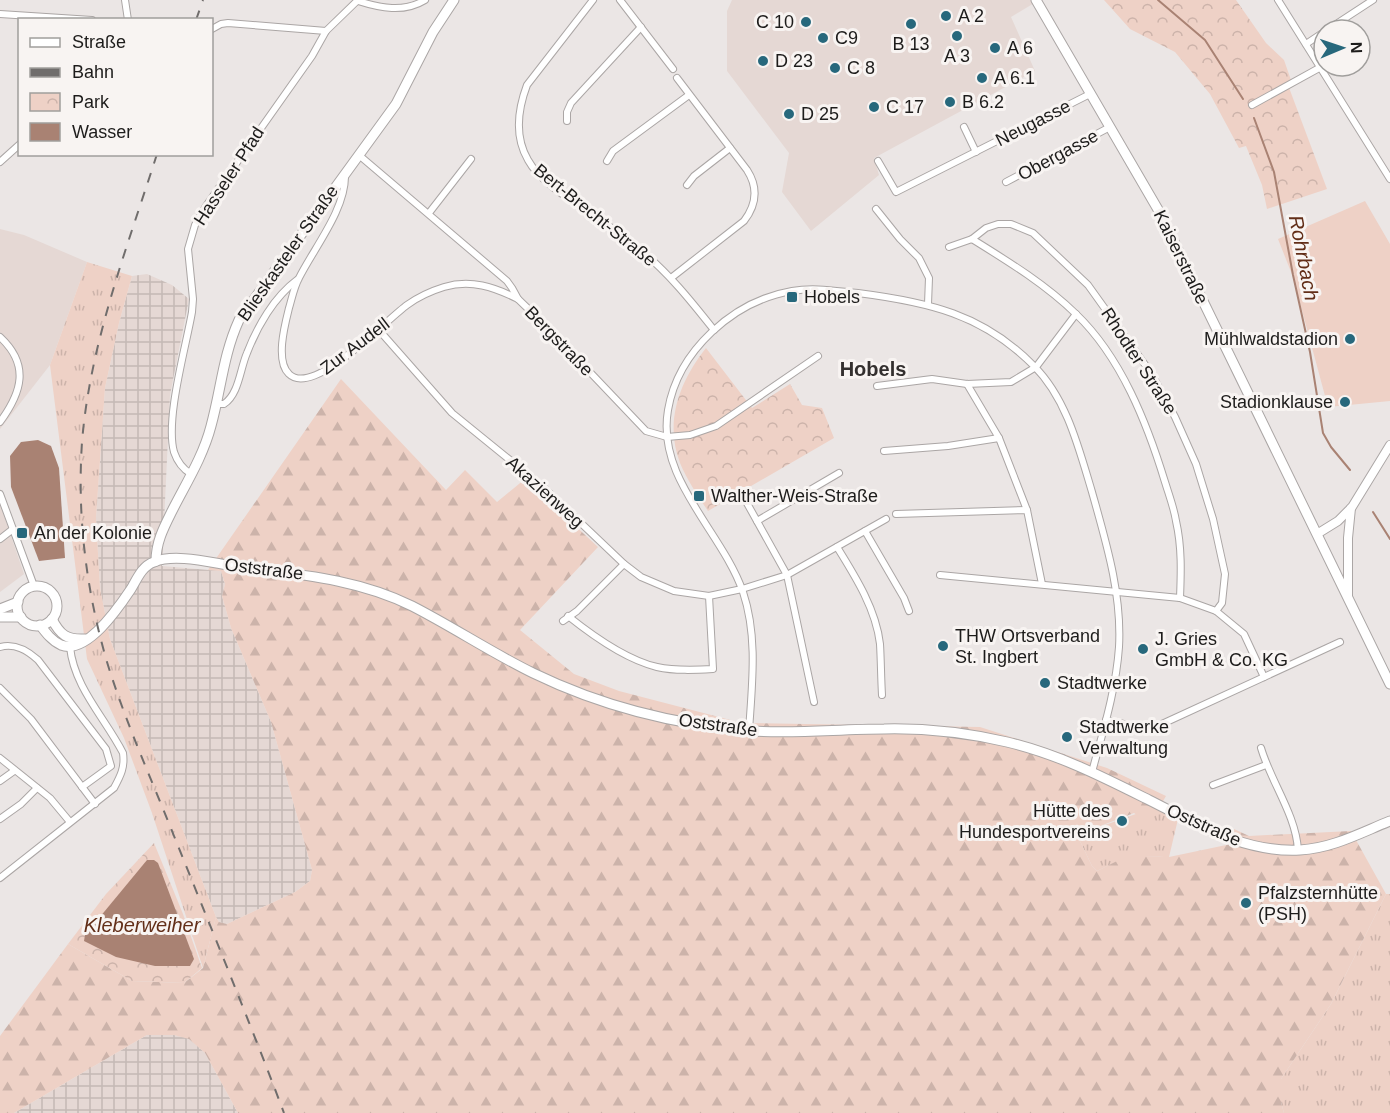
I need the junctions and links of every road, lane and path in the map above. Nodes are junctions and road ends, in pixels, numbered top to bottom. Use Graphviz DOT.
graph roads {
  1 [pos="125,0"];
  2 [pos="358,0"];
  3 [pos="425,0"];
  4 [pos="454,0"];
  5 [pos="593,0"];
  6 [pos="620,0"];
  7 [pos="1036,0"];
  8 [pos="1278,0"];
  9 [pos="1373,0"];
  10 [pos="0,14"];
  11 [pos="61,18"];
  12 [pos="128,18"];
  13 [pos="1346,18"];
  14 [pos="641,27"];
  15 [pos="213,28"];
  16 [pos="326,31"];
  17 [pos="1312,40"];
  18 [pos="1306,44"];
  19 [pos="1312,53"];
  20 [pos="673,69"];
  21 [pos="1312,72"];
  22 [pos="677,78"];
  23 [pos="1328,78"];
  24 [pos="1090,94"];
  25 [pos="689,95"];
  26 [pos="1252,105"];
  27 [pos="567,121"];
  28 [pos="964,127"];
  29 [pos="1110,128"];
  30 [pos="18,146"];
  31 [pos="730,148"];
  32 [pos="976,152"];
  33 [pos="360,156"];
  34 [pos="471,159"];
  35 [pos="607,161"];
  36 [pos="878,161"];
  37 [pos="1390,161"];
  38 [pos="0,162"];
  39 [pos="1382,166"];
  40 [pos="345,174"];
  41 [pos="1390,179"];
  42 [pos="1006,182"];
  43 [pos="687,185"];
  44 [pos="876,209"];
  45 [pos="429,213"];
  46 [pos="972,239"];
  47 [pos="950,247"];
  48 [pos="671,278"];
  49 [pos="298,280"];
  50 [pos="518,299"];
  51 [pos="928,304"];
  52 [pos="1076,314"];
  53 [pos="378,329"];
  54 [pos="714,330"];
  55 [pos="0,337"];
  56 [pos="818,356"];
  57 [pos="1036,367"];
  58 [pos="967,384"];
  59 [pos="877,386"];
  60 [pos="217,404"];
  61 [pos="0,422"];
  62 [pos="667,437"];
  63 [pos="999,438"];
  64 [pos="1390,445"];
  65 [pos="884,451"];
  66 [pos="839,473"];
  67 [pos="191,474"];
  68 [pos="0,494"];
  69 [pos="743,496"];
  70 [pos="1354,504"];
  71 [pos="1027,510"];
  72 [pos="896,514"];
  73 [pos="886,519"];
  74 [pos="757,521"];
  75 [pos="13,529"];
  76 [pos="865,531"];
  77 [pos="1317,534"];
  78 [pos="0,539"];
  79 [pos="837,547"];
  80 [pos="156,561"];
  81 [pos="624,564"];
  82 [pos="787,575"];
  83 [pos="940,575"];
  84 [pos="1042,584"];
  85 [pos="34,586"];
  86 [pos="742,589"];
  87 [pos="1116,592"];
  88 [pos="710,596"];
  89 [pos="1180,598"];
  90 [pos="1348,600"];
  91 [pos="18,602"];
  92 [pos="0,609"];
  93 [pos="909,611"];
  94 [pos="1216,611"];
  95 [pos="0,617"];
  96 [pos="21,617"];
  97 [pos="52,619"];
  98 [pos="40,625"];
  99 [pos="1340,642"];
  100 [pos="70,643"];
  101 [pos="0,648"];
  102 [pos="1264,677"];
  103 [pos="1390,684"];
  104 [pos="0,688"];
  105 [pos="882,695"];
  106 [pos="814,702"];
  107 [pos="1106,720"];
  108 [pos="749,731"];
  109 [pos="1261,748"];
  110 [pos="0,758"];
  111 [pos="1266,765"];
  112 [pos="14,771"];
  113 [pos="1092,772"];
  114 [pos="0,780"];
  115 [pos="1213,785"];
  116 [pos="82,787"];
  117 [pos="37,788"];
  118 [pos="95,804"];
  119 [pos="0,819"];
  120 [pos="1390,821"];
  121 [pos="70,822"];
  122 [pos="1298,850"];
  123 [pos="0,879"];
  1 -- 12 [label="street"];
  2 -- 3 [label="street"];
  2 -- 16 [label="street, Hasseler Pfad"];
  4 -- 33 [label="main road, Blieskasteler Straße"];
  5 -- 48 [label="street, Bert-Brecht-Straße"];
  6 -- 14 [label="street"];
  7 -- 24 [label="main road, Kaiserstraße"];
  8 -- 18 [label="street"];
  9 -- 13 [label="street"];
  10 -- 11 [label="street"];
  14 -- 20 [label="street"];
  14 -- 27 [label="street"];
  15 -- 16 [label="street"];
  16 -- 67 [label="street, Hasseler Pfad"];
  17 -- 18 [label="street"];
  18 -- 19 [label="street"];
  21 -- 26 [label="street"];
  22 -- 25 [label="street"];
  23 -- 39 [label="street"];
  24 -- 29 [label="main road, Kaiserstraße"];
  24 -- 32 [label="street, Neugasse"];
  25 -- 31 [label="street"];
  25 -- 35 [label="street"];
  28 -- 32 [label="street, Neugasse"];
  29 -- 42 [label="street, Obergasse"];
  29 -- 77 [label="main road, Kaiserstraße"];
  30 -- 38 [label="street"];
  31 -- 43 [label="street"];
  31 -- 48 [label="street"];
  32 -- 36 [label="street, Neugasse"];
  33 -- 40 [label="main road, Blieskasteler Straße"];
  33 -- 45 [label="street, Bergstraße"];
  34 -- 45 [label="street"];
  37 -- 39 [label="street"];
  39 -- 41 [label="street"];
  40 -- 49 [label="street, Zur Audell"];
  40 -- 60 [label="main road, Blieskasteler Straße"];
  44 -- 51 [label="street"];
  45 -- 50 [label="street, Bergstraße"];
  46 -- 47 [label="street, Rhodter Straße"];
  46 -- 52 [label="street"];
  46 -- 94 [label="street, Rhodter Straße"];
  48 -- 54 [label="street, Bert-Brecht-Straße"];
  49 -- 53 [label="street, Zur Audell"];
  49 -- 60 [label="street"];
  50 -- 53 [label="street, Zur Audell"];
  50 -- 62 [label="street, Bergstraße"];
  51 -- 54 [label="street"];
  51 -- 57 [label="street"];
  52 -- 57 [label="street"];
  52 -- 89 [label="street"];
  53 -- 81 [label="street, Akazienweg"];
  54 -- 62 [label="street"];
  55 -- 61 [label="street"];
  56 -- 62 [label="street"];
  57 -- 58 [label="street"];
  57 -- 87 [label="street"];
  58 -- 59 [label="street"];
  58 -- 63 [label="street"];
  60 -- 67 [label="main road, Blieskasteler Straße"];
  62 -- 86 [label="street"];
  63 -- 65 [label="street"];
  63 -- 71 [label="street"];
  64 -- 70 [label="street"];
  66 -- 74 [label="street"];
  67 -- 80 [label="main road, Blieskasteler Straße"];
  68 -- 75 [label="street"];
  69 -- 74 [label="street"];
  70 -- 77 [label="street"];
  70 -- 90 [label="street"];
  71 -- 72 [label="street"];
  71 -- 84 [label="street"];
  73 -- 76 [label="street"];
  74 -- 82 [label="street"];
  75 -- 78 [label="street"];
  75 -- 85 [label="street"];
  76 -- 79 [label="street"];
  76 -- 93 [label="street"];
  77 -- 90 [label="main road, Kaiserstraße"];
  79 -- 82 [label="street"];
  79 -- 105 [label="street"];
  80 -- 100 [label="main road"];
  80 -- 108 [label="main road, Oststraße"];
  81 -- 88 [label="street, Akazienweg"];
  81 -- 88 [label="street"];
  82 -- 86 [label="street"];
  82 -- 106 [label="street"];
  83 -- 84 [label="street"];
  84 -- 87 [label="street"];
  85 -- 91 [label="main road"];
  85 -- 97 [label="main road"];
  86 -- 88 [label="street, Akazienweg"];
  86 -- 108 [label="street"];
  87 -- 89 [label="street"];
  87 -- 107 [label="street"];
  89 -- 94 [label="street"];
  90 -- 103 [label="main road, Kaiserstraße"];
  91 -- 92 [label="main road"];
  91 -- 96 [label="main road"];
  94 -- 102 [label="street"];
  95 -- 96 [label="main road"];
  96 -- 98 [label="main road"];
  97 -- 98 [label="main road"];
  97 -- 100 [label="main road"];
  98 -- 100 [label="main road"];
  99 -- 102 [label="street"];
  100 -- 118 [label="street"];
  101 -- 116 [label="street"];
  102 -- 107 [label="street"];
  104 -- 116 [label="street"];
  107 -- 113 [label="street"];
  108 -- 113 [label="main road, Oststraße"];
  109 -- 111 [label="street"];
  110 -- 112 [label="street"];
  111 -- 115 [label="street"];
  111 -- 122 [label="street"];
  112 -- 114 [label="street"];
  112 -- 117 [label="street"];
  113 -- 122 [label="main road, Oststraße"];
  116 -- 118 [label="street"];
  117 -- 119 [label="street"];
  117 -- 121 [label="street"];
  118 -- 121 [label="street"];
  120 -- 122 [label="main road, Oststraße"];
  121 -- 123 [label="street"];
}
